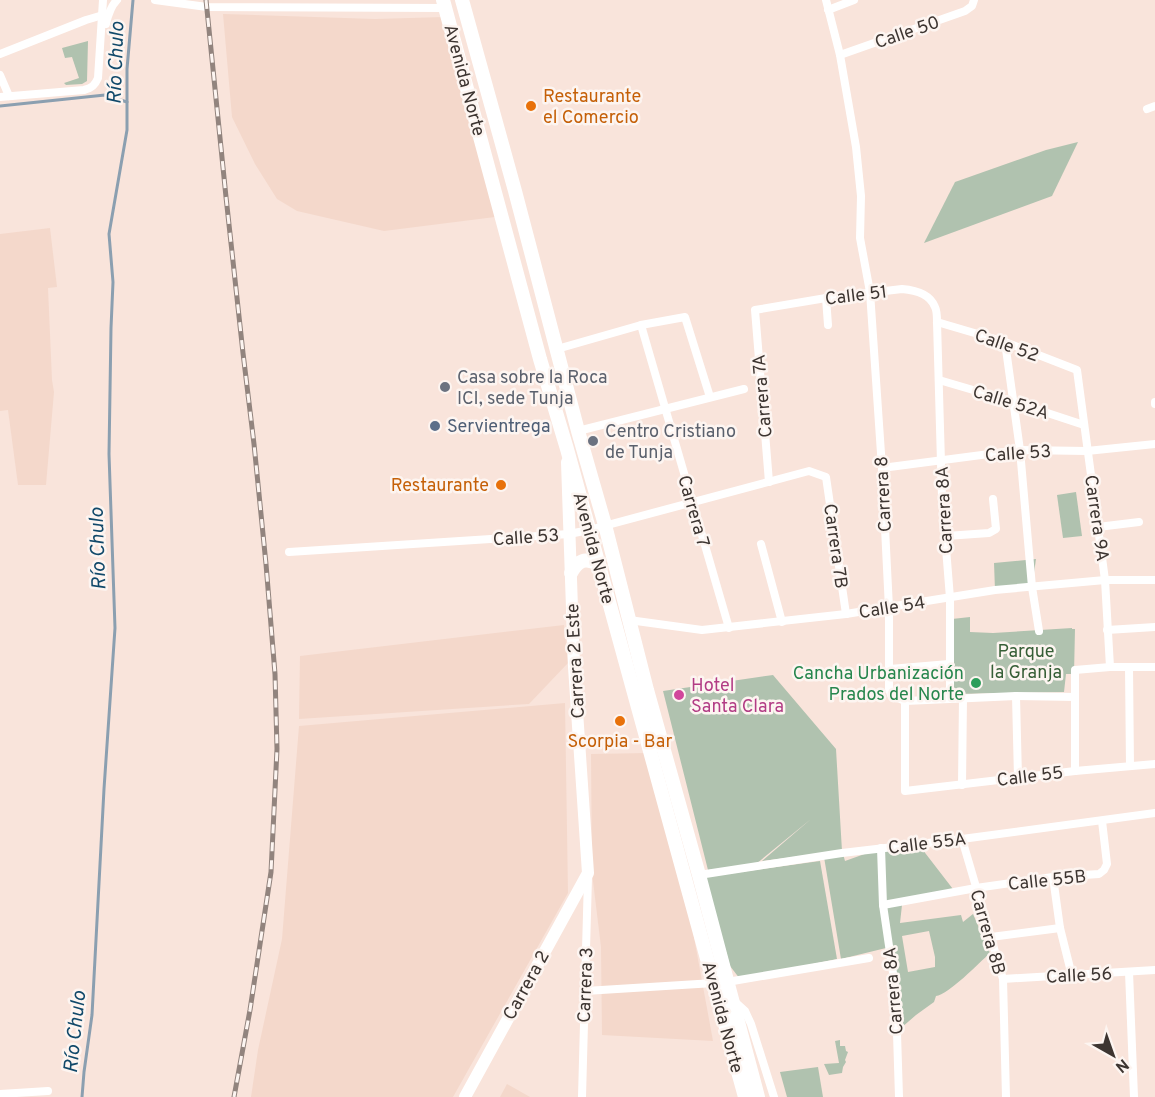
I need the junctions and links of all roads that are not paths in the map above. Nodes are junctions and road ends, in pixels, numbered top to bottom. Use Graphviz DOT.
graph roads {
  1 [pos="103,0"];
  2 [pos="117,0"];
  3 [pos="155,0"];
  4 [pos="462,0"];
  5 [pos="826,0"];
  6 [pos="854,0"];
  7 [pos="973,3"];
  8 [pos="445,4"];
  9 [pos="828,10"];
  10 [pos="103,15"];
  11 [pos="0,54"];
  12 [pos="840,55"];
  13 [pos="0,75"];
  14 [pos="98,77"];
  15 [pos="4,97"];
  16 [pos="870,292"];
  17 [pos="826,298"];
  18 [pos="755,310"];
  19 [pos="937,322"];
  20 [pos="641,325"];
  21 [pos="828,325"];
  22 [pos="1005,342"];
  23 [pos="557,349"];
  24 [pos="1077,370"];
  25 [pos="939,380"];
  26 [pos="744,389"];
  27 [pos="710,398"];
  28 [pos="1014,402"];
  29 [pos="665,410"];
  30 [pos="1084,425"];
  31 [pos="578,431"];
  32 [pos="1155,444"];
  33 [pos="567,449"];
  34 [pos="1020,450"];
  35 [pos="1088,451"];
  36 [pos="941,461"];
  37 [pos="882,468"];
  38 [pos="826,477"];
  39 [pos="769,482"];
  40 [pos="993,499"];
  41 [pos="692,503"];
  42 [pos="1138,522"];
  43 [pos="605,525"];
  44 [pos="1098,527"];
  45 [pos="590,530"];
  46 [pos="569,534"];
  47 [pos="946,536"];
  48 [pos="761,544"];
  49 [pos="289,552"];
  50 [pos="599,565"];
  51 [pos="571,573"];
  52 [pos="1105,580"];
  53 [pos="1155,580"];
  54 [pos="1032,587"];
  55 [pos="950,598"];
  56 [pos="889,608"];
  57 [pos="846,614"];
  58 [pos="629,620"];
  59 [pos="782,622"];
  60 [pos="1155,627"];
  61 [pos="729,628"];
  62 [pos="1107,630"];
  63 [pos="1039,631"];
  64 [pos="949,664"];
  65 [pos="1110,667"];
  66 [pos="1129,667"];
  67 [pos="1155,667"];
  68 [pos="890,669"];
  69 [pos="1016,696"];
  70 [pos="1075,696"];
  71 [pos="963,698"];
  72 [pos="950,699"];
  73 [pos="905,701"];
  74 [pos="1155,764"];
  75 [pos="1130,766"];
  76 [pos="1075,771"];
  77 [pos="1018,778"];
  78 [pos="962,785"];
  79 [pos="1155,813"];
  80 [pos="1102,821"];
  81 [pos="962,840"];
  82 [pos="881,849"];
  83 [pos="588,873"];
  84 [pos="699,875"];
  85 [pos="1053,877"];
  86 [pos="976,888"];
  87 [pos="883,905"];
  88 [pos="1060,928"];
  89 [pos="991,937"];
  90 [pos="869,958"];
  91 [pos="1155,970"];
  92 [pos="1129,972"];
  93 [pos="1072,976"];
  94 [pos="1003,980"];
  95 [pos="720,983"];
  96 [pos="585,991"];
  97 [pos="731,999"];
  98 [pos="48,1091"];
  99 [pos="0,1094"];
  100 [pos="465,1097"];
  101 [pos="582,1097"];
  102 [pos="745,1097"];
  103 [pos="758,1097"];
  104 [pos="774,1097"];
  105 [pos="899,1097"];
  106 [pos="1006,1097"];
  107 [pos="1134,1097"];
  1 -- 10 [label="street"];
  2 -- 14 [label="street"];
  3 -- 8 [label="street"];
  4 -- 23 [label="main road, Avenida Norte"];
  5 -- 9 [label="street, Carrera 8"];
  6 -- 9 [label="street"];
  7 -- 12 [label="street, Calle 50"];
  8 -- 33 [label="main road, Avenida Norte"];
  9 -- 12 [label="street, Carrera 8"];
  10 -- 11 [label="street"];
  10 -- 14 [label="street"];
  12 -- 16 [label="street, Carrera 8"];
  13 -- 15 [label="street"];
  14 -- 15 [label="street"];
  16 -- 17 [label="street, Calle 51"];
  16 -- 19 [label="street, Calle 51"];
  16 -- 37 [label="street, Carrera 8"];
  17 -- 18 [label="street, Calle 51"];
  17 -- 21 [label="street"];
  18 -- 39 [label="street, Carrera 7A"];
  19 -- 22 [label="street, Calle 52"];
  19 -- 25 [label="street, Carrera 8A"];
  20 -- 23 [label="street"];
  20 -- 27 [label="street"];
  20 -- 29 [label="street, Carrera 7"];
  22 -- 24 [label="street, Calle 52"];
  22 -- 28 [label="street"];
  23 -- 31 [label="main road, Avenida Norte"];
  24 -- 30 [label="street, Carrera 9A"];
  25 -- 28 [label="street, Calle 52A"];
  25 -- 36 [label="street, Carrera 8A"];
  26 -- 27 [label="street"];
  27 -- 29 [label="street"];
  28 -- 30 [label="street, Calle 52A"];
  28 -- 34 [label="street"];
  29 -- 31 [label="street"];
  29 -- 41 [label="street, Carrera 7"];
  30 -- 35 [label="street, Carrera 9A"];
  31 -- 43 [label="main road, Avenida Norte"];
  32 -- 35 [label="street, Calle 53"];
  33 -- 45 [label="main road, Avenida Norte"];
  33 -- 46 [label="street, Carrera 2 Este"];
  34 -- 35 [label="street, Calle 53"];
  34 -- 36 [label="street, Calle 53"];
  34 -- 54 [label="street"];
  35 -- 44 [label="street, Carrera 9A"];
  36 -- 37 [label="street, Calle 53"];
  36 -- 47 [label="street, Carrera 8A"];
  37 -- 56 [label="street, Carrera 8"];
  38 -- 39 [label="street, Calle 53"];
  38 -- 57 [label="street, Carrera 7B"];
  39 -- 41 [label="street, Calle 53"];
  40 -- 47 [label="street"];
  41 -- 43 [label="street, Calle 53"];
  41 -- 61 [label="street, Carrera 7"];
  42 -- 44 [label="street"];
  43 -- 45 [label="street, Calle 53"];
  43 -- 58 [label="main road, Avenida Norte"];
  44 -- 52 [label="street, Carrera 9A"];
  45 -- 46 [label="street, Calle 53"];
  45 -- 50 [label="main road, Avenida Norte"];
  46 -- 49 [label="street, Calle 53"];
  46 -- 51 [label="street, Carrera 2 Este"];
  47 -- 55 [label="street, Carrera 8A"];
  48 -- 59 [label="street"];
  50 -- 51 [label="main road"];
  50 -- 95 [label="main road, Avenida Norte"];
  51 -- 83 [label="street, Carrera 2 Este"];
  52 -- 53 [label="street, Calle 54"];
  52 -- 54 [label="street, Calle 54"];
  52 -- 62 [label="street, Carrera 9A"];
  54 -- 55 [label="street, Calle 54"];
  54 -- 63 [label="street"];
  55 -- 56 [label="street, Calle 54"];
  55 -- 64 [label="street, Carrera 8A"];
  56 -- 57 [label="street, Calle 54"];
  56 -- 68 [label="street, Carrera 8"];
  57 -- 59 [label="street, Calle 54"];
  58 -- 61 [label="street, Calle 54"];
  58 -- 84 [label="main road, Avenida Norte"];
  59 -- 61 [label="street, Calle 54"];
  60 -- 62 [label="street"];
  62 -- 65 [label="street, Carrera 9A"];
  64 -- 68 [label="street"];
  64 -- 72 [label="street, Carrera 8A"];
  65 -- 66 [label="street"];
  65 -- 70 [label="street"];
  66 -- 67 [label="street"];
  66 -- 75 [label="street"];
  68 -- 73 [label="street, Carrera 8"];
  69 -- 70 [label="street"];
  69 -- 71 [label="street"];
  69 -- 77 [label="street"];
  70 -- 76 [label="street"];
  71 -- 72 [label="street"];
  71 -- 78 [label="street"];
  72 -- 73 [label="street"];
  73 -- 78 [label="street, Calle 55"];
  74 -- 75 [label="street, Calle 55"];
  75 -- 76 [label="street, Calle 55"];
  76 -- 77 [label="street, Calle 55"];
  77 -- 78 [label="street, Calle 55"];
  79 -- 80 [label="street, Calle 55A"];
  80 -- 81 [label="street, Calle 55A"];
  80 -- 85 [label="street, Calle 55B"];
  81 -- 82 [label="street, Calle 55A"];
  81 -- 86 [label="street, Carrera 8B"];
  82 -- 84 [label="street, Calle 55A"];
  82 -- 87 [label="street, Carrera 8A"];
  83 -- 96 [label="street, Carrera 3"];
  83 -- 100 [label="street, Carrera 2"];
  84 -- 95 [label="main road, Avenida Norte"];
  85 -- 86 [label="street, Calle 55B"];
  85 -- 88 [label="street"];
  86 -- 87 [label="street, Calle 55B"];
  86 -- 89 [label="street, Carrera 8B"];
  87 -- 105 [label="street, Carrera 8A"];
  88 -- 89 [label="street"];
  88 -- 93 [label="street"];
  89 -- 94 [label="street, Carrera 8B"];
  90 -- 95 [label="street"];
  91 -- 92 [label="street, Calle 56"];
  92 -- 93 [label="street, Calle 56"];
  92 -- 107 [label="street"];
  93 -- 94 [label="street, Calle 56"];
  94 -- 106 [label="street, Carrera 8B"];
  95 -- 96 [label="street"];
  95 -- 97 [label="main road, Avenida Norte"];
  95 -- 102 [label="main road, Avenida Norte"];
  96 -- 101 [label="street, Carrera 3"];
  97 -- 103 [label="main road, Avenida Norte"];
  97 -- 104 [label="street, Avenida Norte"];
  98 -- 99 [label="street"];
}
